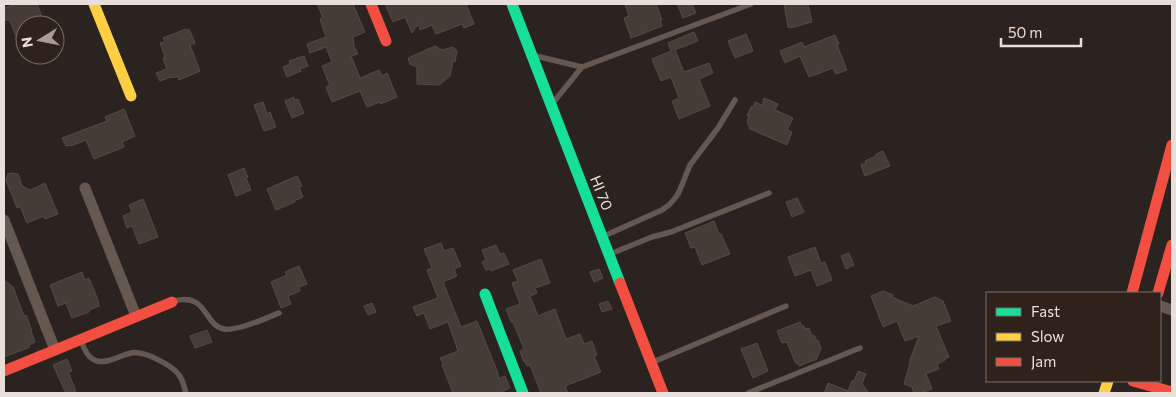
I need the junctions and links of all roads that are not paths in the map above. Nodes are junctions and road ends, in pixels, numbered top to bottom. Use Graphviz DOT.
graph roads {
  1 [pos="94,4"];
  2 [pos="371,4"];
  3 [pos="512,4"];
  4 [pos="751,4"];
  5 [pos="386,41"];
  6 [pos="531,55"];
  7 [pos="582,67"];
  8 [pos="131,96"];
  9 [pos="735,100"];
  10 [pos="550,106"];
  11 [pos="1172,145"];
  12 [pos="85,188"];
  13 [pos="769,193"];
  14 [pos="4,220"];
  15 [pos="602,237"];
  16 [pos="1172,245"];
  17 [pos="610,254"];
  18 [pos="1132,292"];
  19 [pos="1158,292"];
  20 [pos="485,294"];
  21 [pos="172,302"];
  22 [pos="786,306"];
  23 [pos="279,313"];
  24 [pos="136,316"];
  25 [pos="81,339"];
  26 [pos="860,348"];
  27 [pos="55,350"];
  28 [pos="651,363"];
  29 [pos="4,371"];
  30 [pos="1137,382"];
  31 [pos="1172,392"];
  32 [pos="186,393"];
  33 [pos="523,393"];
  34 [pos="663,393"];
  35 [pos="748,393"];
  1 -- 8 [label="street"];
  2 -- 5 [label="street"];
  3 -- 6 [label="street, HI 70"];
  4 -- 7 [label="lane"];
  6 -- 7 [label="lane"];
  6 -- 10 [label="street, HI 70"];
  7 -- 10 [label="lane"];
  9 -- 15 [label="lane"];
  10 -- 15 [label="street, HI 70"];
  11 -- 18 [label="street"];
  12 -- 24 [label="street"];
  13 -- 17 [label="lane"];
  14 -- 27 [label="street"];
  15 -- 17 [label="street, HI 70"];
  16 -- 19 [label="street"];
  17 -- 28 [label="street, HI 70"];
  20 -- 33 [label="street"];
  21 -- 23 [label="lane"];
  21 -- 24 [label="street"];
  22 -- 28 [label="lane"];
  24 -- 25 [label="street"];
  25 -- 27 [label="street"];
  25 -- 32 [label="lane"];
  26 -- 35 [label="lane"];
  27 -- 29 [label="street"];
  28 -- 34 [label="street, HI 70"];
  30 -- 31 [label="street"];
}
